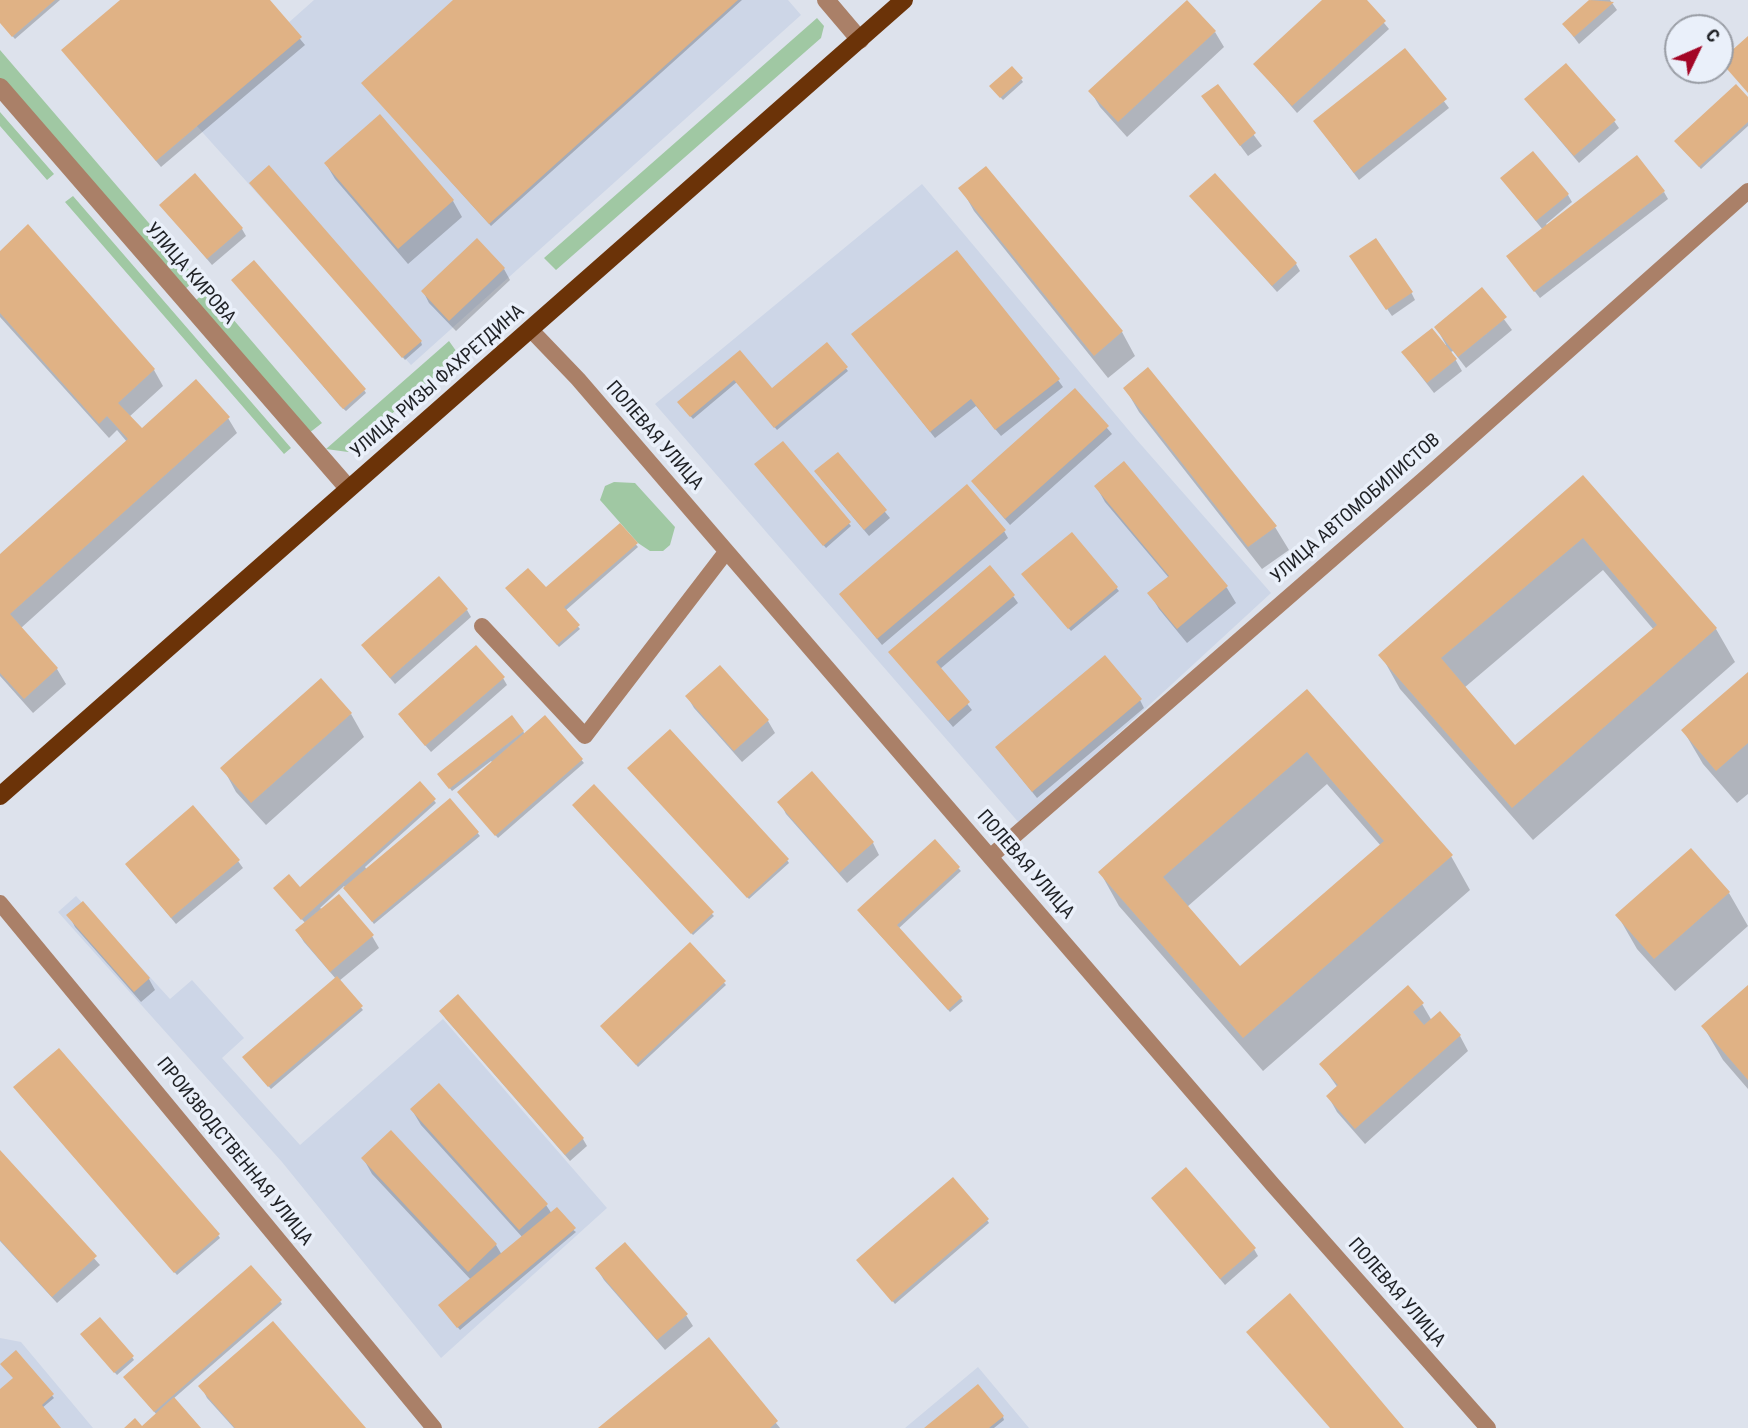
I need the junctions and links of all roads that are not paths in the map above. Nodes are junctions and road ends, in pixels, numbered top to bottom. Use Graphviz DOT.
graph roads {
  1 [pos="826,0"];
  2 [pos="904,0"];
  3 [pos="860,40"];
  4 [pos="0,87"];
  5 [pos="1748,191"];
  6 [pos="530,329"];
  7 [pos="348,488"];
  8 [pos="726,552"];
  9 [pos="482,626"];
  10 [pos="0,796"];
  11 [pos="990,857"];
  12 [pos="0,903"];
  13 [pos="434,1428"];
  14 [pos="1488,1428"];
  1 -- 3 [label="street"];
  2 -- 3 [label="main road, УЛИЦА РИЗЫ ФАХРЕТДИНА"];
  3 -- 6 [label="main road, УЛИЦА РИЗЫ ФАХРЕТДИНА"];
  4 -- 7 [label="street, УЛИЦА КИРОВА"];
  5 -- 11 [label="street, УЛИЦА АВТОМОБИЛИСТОВ"];
  6 -- 7 [label="main road, УЛИЦА РИЗЫ ФАХРЕТДИНА"];
  6 -- 8 [label="street, ПОЛЕВАЯ УЛИЦА"];
  7 -- 10 [label="main road, УЛИЦА РИЗЫ ФАХРЕТДИНА"];
  8 -- 9 [label="street"];
  8 -- 11 [label="street, ПОЛЕВАЯ УЛИЦА"];
  11 -- 14 [label="street, ПОЛЕВАЯ УЛИЦА"];
  12 -- 13 [label="street, ПРОИЗВОДСТВЕННАЯ УЛИЦА"];
}
